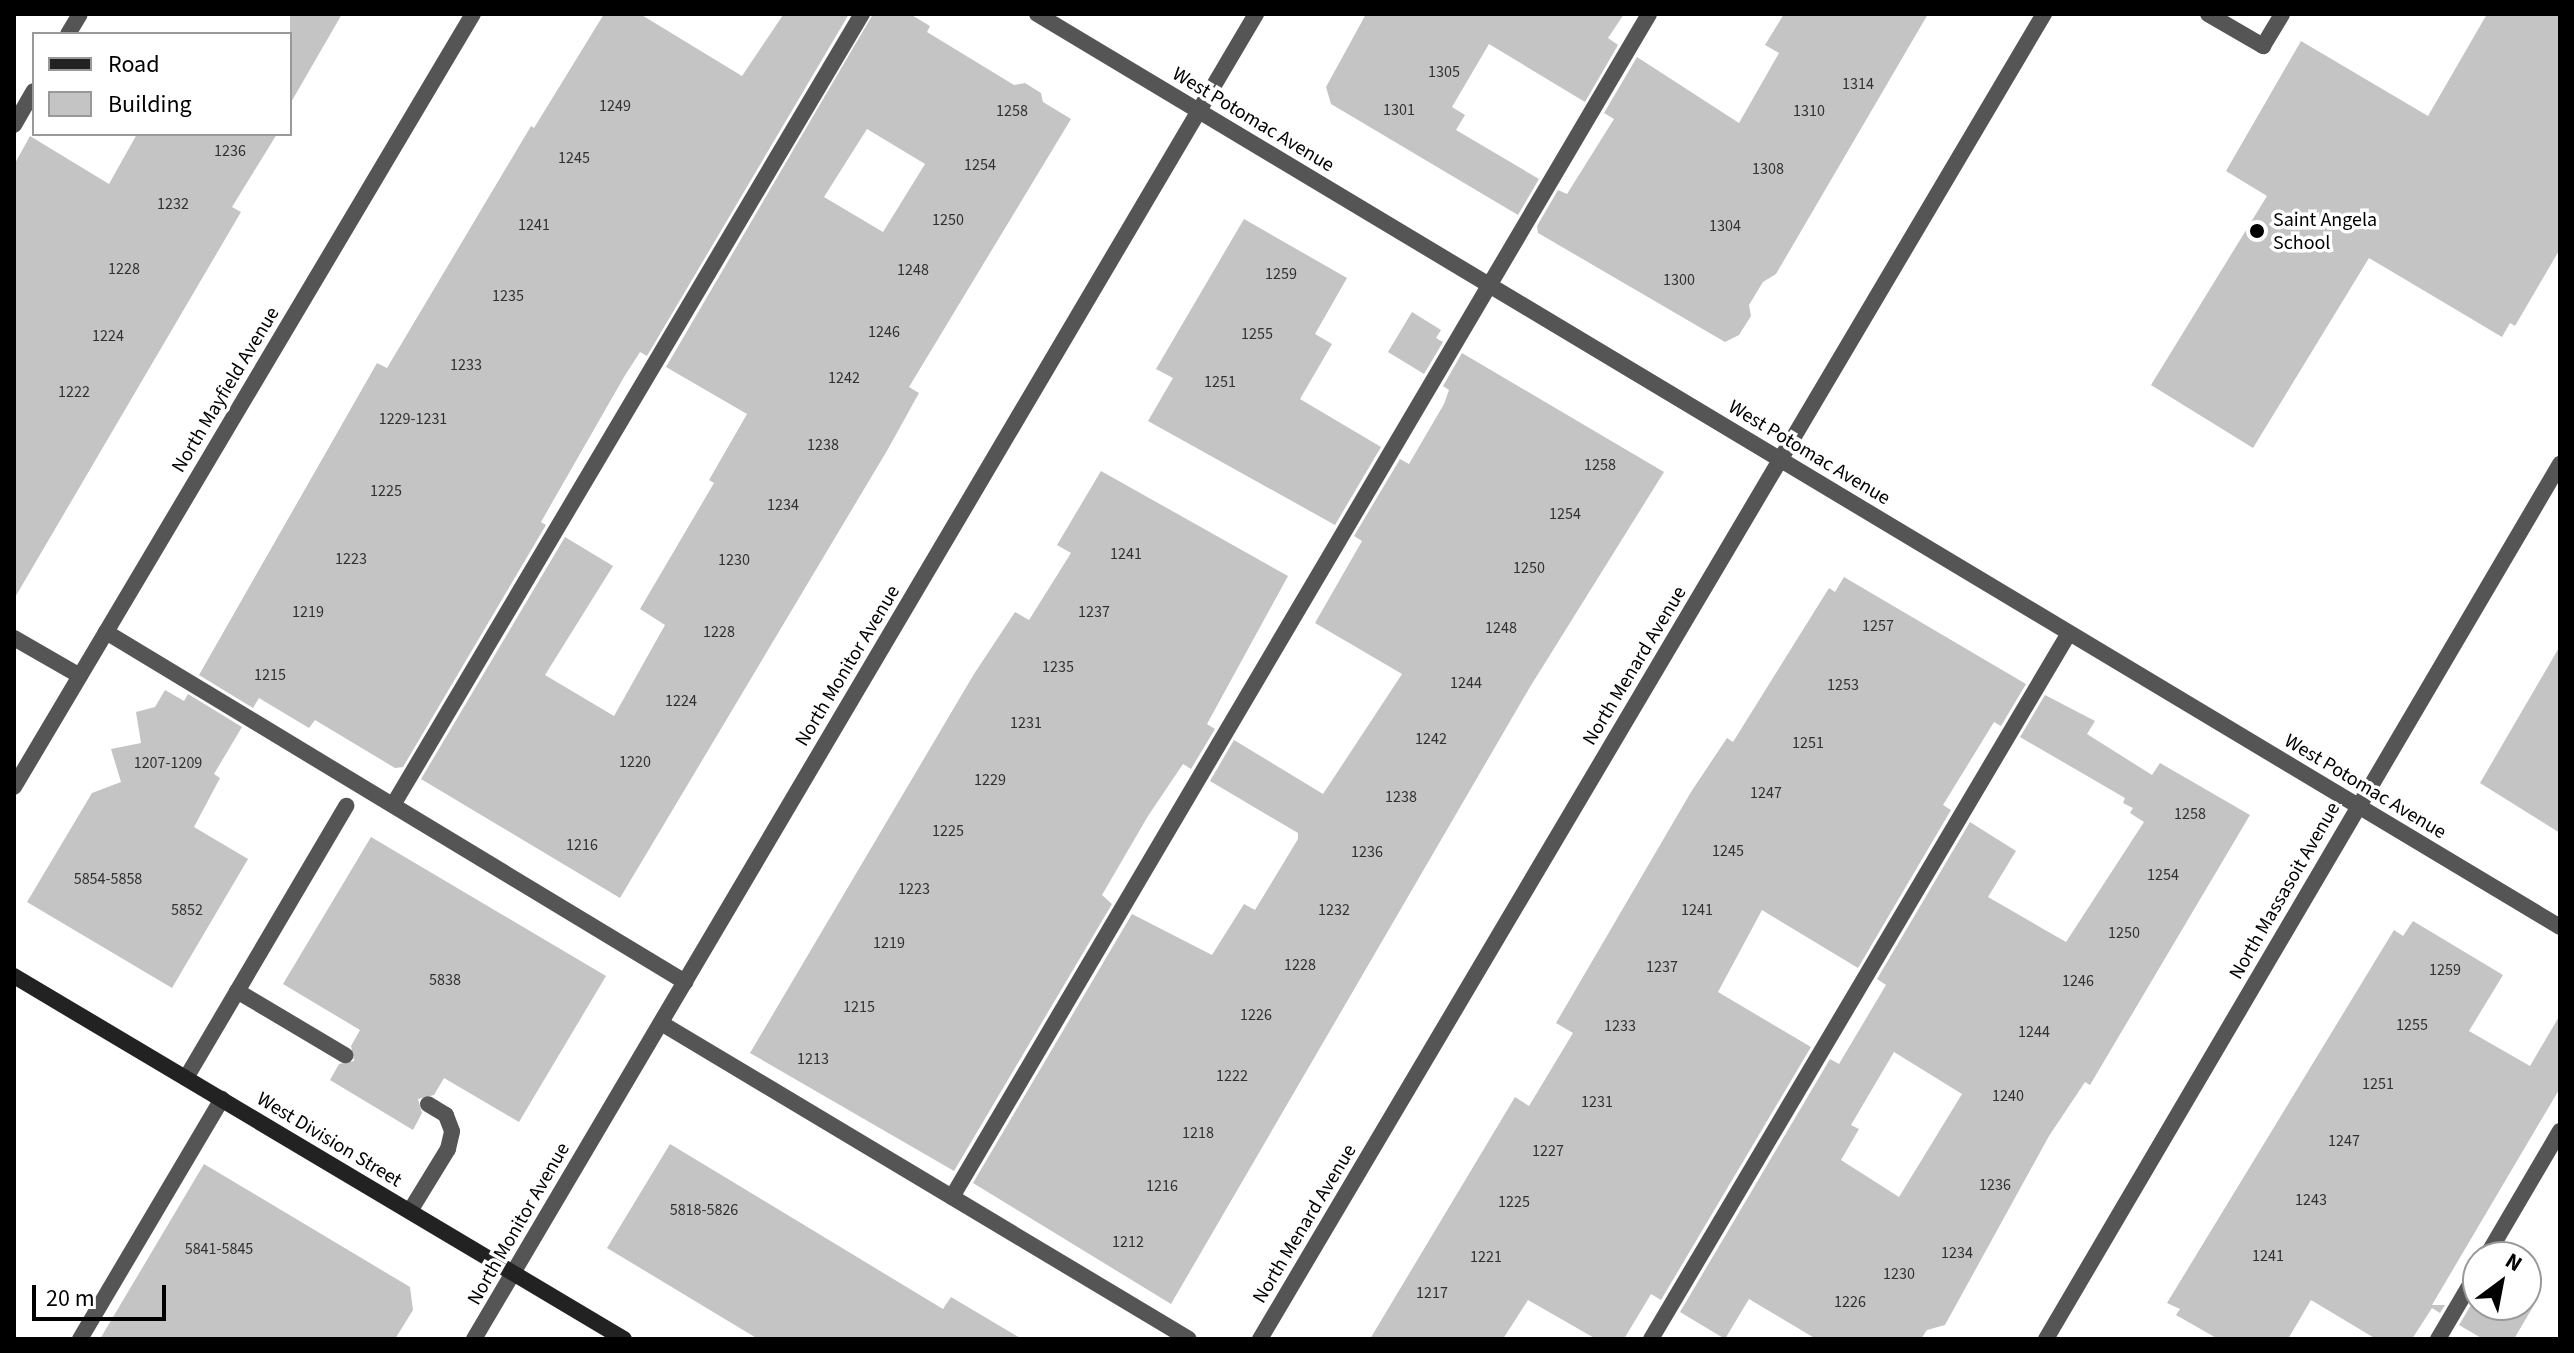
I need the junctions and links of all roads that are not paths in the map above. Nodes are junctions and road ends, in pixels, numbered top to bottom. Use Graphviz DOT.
graph roads {
  1 [pos="80,14"];
  2 [pos="473,14"];
  3 [pos="862,14"];
  4 [pos="1037,14"];
  5 [pos="1256,14"];
  6 [pos="1649,14"];
  7 [pos="2044,14"];
  8 [pos="2208,14"];
  9 [pos="2282,14"];
  10 [pos="69,32"];
  11 [pos="32,94"];
  12 [pos="1199,111"];
  13 [pos="14,125"];
  14 [pos="1490,285"];
  15 [pos="1781,460"];
  16 [pos="2560,464"];
  17 [pos="106,632"];
  18 [pos="2069,633"];
  19 [pos="14,638"];
  20 [pos="80,676"];
  21 [pos="14,787"];
  22 [pos="393,805"];
  23 [pos="346,806"];
  24 [pos="2358,807"];
  25 [pos="2560,927"];
  26 [pos="14,976"];
  27 [pos="685,982"];
  28 [pos="237,991"];
  29 [pos="661,1023"];
  30 [pos="345,1055"];
  31 [pos="186,1078"];
  32 [pos="222,1099"];
  33 [pos="428,1104"];
  34 [pos="2560,1131"];
  35 [pos="952,1197"];
  36 [pos="410,1211"];
  37 [pos="2495,1241"];
  38 [pos="513,1273"];
  39 [pos="2462,1298"];
  40 [pos="80,1339"];
  41 [pos="474,1339"];
  42 [pos="624,1339"];
  43 [pos="1189,1339"];
  44 [pos="1260,1339"];
  45 [pos="1651,1339"];
  46 [pos="2046,1339"];
  47 [pos="2438,1339"];
  1 -- 10 [label="street"];
  2 -- 17 [label="street, North Mayfield Avenue"];
  3 -- 22 [label="street"];
  4 -- 12 [label="street, West Potomac Avenue"];
  5 -- 12 [label="street, North Monitor Avenue"];
  6 -- 14 [label="street"];
  7 -- 15 [label="street, North Menard Avenue"];
  8 -- 9 [label="street"];
  11 -- 13 [label="street"];
  12 -- 14 [label="street, West Potomac Avenue"];
  12 -- 27 [label="street, North Monitor Avenue"];
  14 -- 15 [label="street, West Potomac Avenue"];
  14 -- 35 [label="street"];
  15 -- 18 [label="street, West Potomac Avenue"];
  15 -- 44 [label="street, North Menard Avenue"];
  16 -- 24 [label="street, North Massasoit Avenue"];
  17 -- 20 [label="street, North Mayfield Avenue"];
  17 -- 22 [label="street"];
  18 -- 24 [label="street, West Potomac Avenue"];
  18 -- 45 [label="street"];
  19 -- 20 [label="street"];
  20 -- 21 [label="street, North Mayfield Avenue"];
  22 -- 27 [label="street"];
  23 -- 28 [label="street"];
  24 -- 25 [label="street, West Potomac Avenue"];
  24 -- 46 [label="street, North Massasoit Avenue"];
  26 -- 31 [label="main road, West Division Street"];
  27 -- 29 [label="street, North Monitor Avenue"];
  28 -- 30 [label="street"];
  28 -- 31 [label="street"];
  29 -- 35 [label="street"];
  29 -- 38 [label="street, North Monitor Avenue"];
  31 -- 32 [label="main road, West Division Street"];
  32 -- 36 [label="main road, West Division Street"];
  32 -- 40 [label="street"];
  33 -- 36 [label="street"];
  34 -- 37 [label="street"];
  35 -- 43 [label="street"];
  36 -- 38 [label="main road, West Division Street"];
  38 -- 41 [label="street, North Monitor Avenue"];
  38 -- 42 [label="main road, West Division Street"];
  39 -- 47 [label="street"];
}
